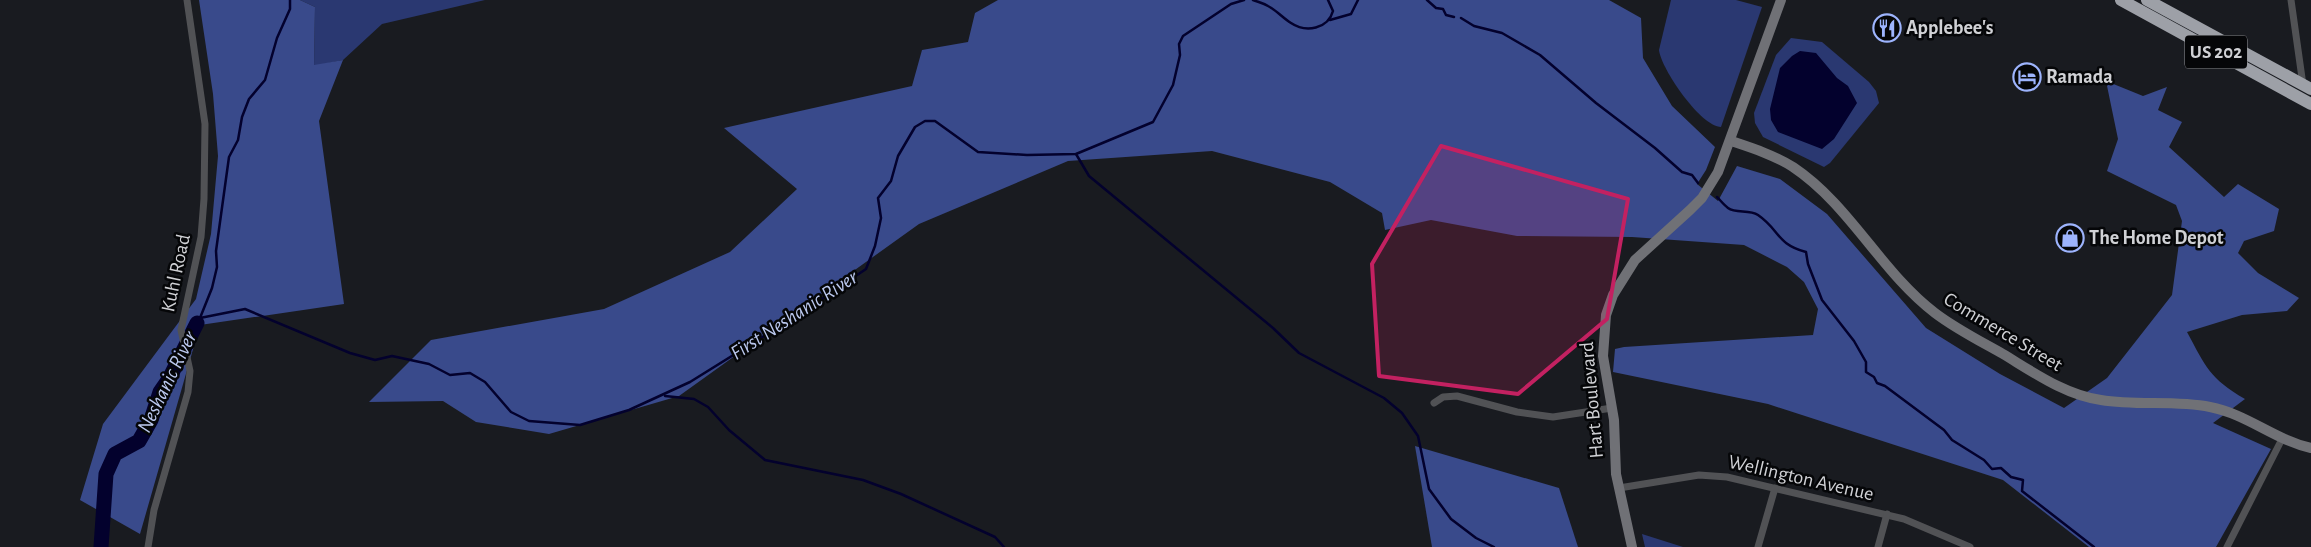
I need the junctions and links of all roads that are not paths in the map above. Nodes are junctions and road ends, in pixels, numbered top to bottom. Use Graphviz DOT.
graph roads {
  1 [pos="187,0"];
  2 [pos="1781,0"];
  3 [pos="2121,0"];
  4 [pos="2147,0"];
  5 [pos="2291,0"];
  6 [pos="2307,87"];
  7 [pos="2311,104"];
  8 [pos="1731,141"];
  9 [pos="1434,403"];
  10 [pos="1612,408"];
  11 [pos="2283,437"];
  12 [pos="2311,448"];
  13 [pos="1619,488"];
  14 [pos="1774,488"];
  15 [pos="1887,514"];
  16 [pos="148,547"];
  17 [pos="1632,547"];
  18 [pos="1758,547"];
  19 [pos="1878,547"];
  20 [pos="1970,547"];
  21 [pos="2227,547"];
  1 -- 16 [label="street, Kuhl Road"];
  2 -- 8 [label="street, Hart Boulevard"];
  3 -- 7 [label="highway, US 202"];
  4 -- 6 [label="highway, US 202"];
  5 -- 6 [label="street"];
  8 -- 10 [label="street, Hart Boulevard"];
  8 -- 11 [label="street, Commerce Street"];
  9 -- 10 [label="street"];
  10 -- 13 [label="street, Hart Boulevard"];
  11 -- 12 [label="street, Commerce Street"];
  11 -- 21 [label="street"];
  13 -- 14 [label="street, Wellington Avenue"];
  13 -- 17 [label="street, Hart Boulevard"];
  14 -- 15 [label="street, Wellington Avenue"];
  14 -- 18 [label="street"];
  15 -- 19 [label="street"];
  15 -- 20 [label="street, Wellington Avenue"];
}
